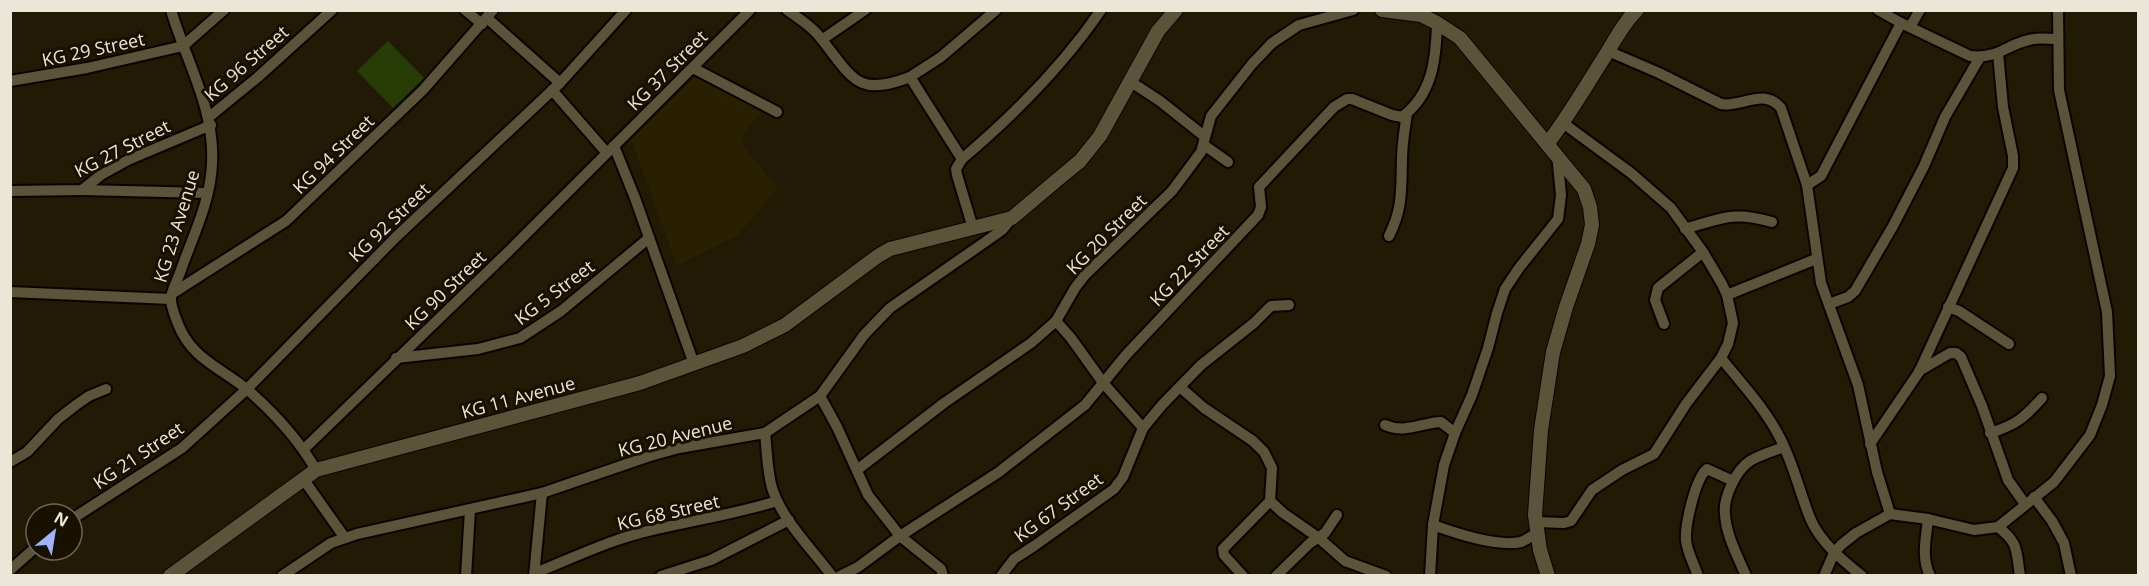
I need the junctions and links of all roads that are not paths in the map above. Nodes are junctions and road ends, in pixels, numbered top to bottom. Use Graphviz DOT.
graph roads {
  1 [pos="171,10"];
  2 [pos="224,10"];
  3 [pos="332,10"];
  4 [pos="465,10"];
  5 [pos="626,10"];
  6 [pos="750,10"];
  7 [pos="787,10"];
  8 [pos="865,10"];
  9 [pos="996,10"];
  10 [pos="1101,10"];
  11 [pos="1176,10"];
  12 [pos="1353,10"];
  13 [pos="1382,10"];
  14 [pos="1637,10"];
  15 [pos="1878,10"];
  16 [pos="1920,10"];
  17 [pos="2058,10"];
  18 [pos="1420,13"];
  19 [pos="487,18"];
  20 [pos="1437,23"];
  21 [pos="1905,25"];
  22 [pos="823,39"];
  23 [pos="2057,39"];
  24 [pos="183,46"];
  25 [pos="1608,51"];
  26 [pos="1998,53"];
  27 [pos="1980,57"];
  28 [pos="693,68"];
  29 [pos="910,77"];
  30 [pos="10,81"];
  31 [pos="1131,82"];
  32 [pos="556,87"];
  33 [pos="777,112"];
  34 [pos="1407,113"];
  35 [pos="210,121"];
  36 [pos="1563,123"];
  37 [pos="1204,140"];
  38 [pos="610,149"];
  39 [pos="1552,149"];
  40 [pos="962,159"];
  41 [pos="1228,162"];
  42 [pos="1807,185"];
  43 [pos="82,190"];
  44 [pos="10,191"];
  45 [pos="207,193"];
  46 [pos="1012,218"];
  47 [pos="1772,222"];
  48 [pos="973,228"];
  49 [pos="1685,229"];
  50 [pos="1389,236"];
  51 [pos="649,238"];
  52 [pos="1703,252"];
  53 [pos="1816,259"];
  54 [pos="10,292"];
  55 [pos="1727,295"];
  56 [pos="172,296"];
  57 [pos="1829,304"];
  58 [pos="1289,305"];
  59 [pos="1948,306"];
  60 [pos="1056,321"];
  61 [pos="1664,324"];
  62 [pos="2009,344"];
  63 [pos="396,358"];
  64 [pos="1721,358"];
  65 [pos="694,364"];
  66 [pos="1918,372"];
  67 [pos="1104,384"];
  68 [pos="1181,388"];
  69 [pos="105,389"];
  70 [pos="247,389"];
  71 [pos="820,396"];
  72 [pos="2042,398"];
  73 [pos="1385,425"];
  74 [pos="1143,428"];
  75 [pos="765,432"];
  76 [pos="1455,433"];
  77 [pos="1990,433"];
  78 [pos="1870,444"];
  79 [pos="1784,447"];
  80 [pos="304,449"];
  81 [pos="10,462"];
  82 [pos="316,470"];
  83 [pos="856,470"];
  84 [pos="304,480"];
  85 [pos="1733,481"];
  86 [pos="542,493"];
  87 [pos="777,501"];
  88 [pos="1270,501"];
  89 [pos="2029,501"];
  90 [pos="470,510"];
  91 [pos="84,511"];
  92 [pos="1890,514"];
  93 [pos="1337,515"];
  94 [pos="1928,519"];
  95 [pos="789,520"];
  96 [pos="1433,525"];
  97 [pos="1998,527"];
  98 [pos="1537,528"];
  99 [pos="900,536"];
  100 [pos="345,538"];
  101 [pos="1319,538"];
  102 [pos="1834,553"];
  103 [pos="24,558"];
  104 [pos="10,570"];
  105 [pos="534,574"];
  106 [pos="170,576"];
  107 [pos="282,576"];
  108 [pos="466,576"];
  109 [pos="661,576"];
  110 [pos="832,576"];
  111 [pos="840,576"];
  112 [pos="943,576"];
  113 [pos="1001,576"];
  114 [pos="1243,576"];
  115 [pos="1276,576"];
  116 [pos="1386,576"];
  117 [pos="1430,576"];
  118 [pos="1548,576"];
  119 [pos="1698,576"];
  120 [pos="1746,576"];
  121 [pos="1824,576"];
  122 [pos="1862,576"];
  123 [pos="1930,576"];
  124 [pos="2020,576"];
  125 [pos="2071,576"];
  1 -- 24 [label="street, KG 23 Avenue"];
  2 -- 24 [label="street"];
  3 -- 35 [label="street, KG 96 Street"];
  4 -- 19 [label="street"];
  5 -- 32 [label="street, KG 92 Street"];
  6 -- 28 [label="street, KG 37 Street"];
  7 -- 22 [label="street"];
  8 -- 22 [label="street"];
  9 -- 29 [label="street"];
  10 -- 40 [label="street"];
  11 -- 31 [label="main road"];
  12 -- 37 [label="street, KG 20 Street"];
  13 -- 18 [label="main road"];
  14 -- 25 [label="main road"];
  15 -- 21 [label="street"];
  16 -- 21 [label="street"];
  17 -- 23 [label="street"];
  18 -- 20 [label="main road"];
  19 -- 32 [label="street"];
  19 -- 56 [label="street, KG 94 Street"];
  20 -- 34 [label="street"];
  20 -- 39 [label="main road"];
  21 -- 27 [label="street"];
  21 -- 42 [label="street"];
  22 -- 29 [label="street"];
  23 -- 26 [label="street"];
  23 -- 89 [label="street"];
  24 -- 30 [label="street, KG 29 Street"];
  24 -- 35 [label="street, KG 23 Avenue"];
  25 -- 36 [label="main road"];
  25 -- 42 [label="street"];
  26 -- 27 [label="street"];
  26 -- 59 [label="street"];
  27 -- 57 [label="street"];
  28 -- 33 [label="street"];
  28 -- 38 [label="street, KG 37 Street"];
  29 -- 40 [label="street"];
  31 -- 37 [label="street"];
  31 -- 46 [label="main road"];
  32 -- 38 [label="street"];
  32 -- 70 [label="street, KG 92 Street"];
  34 -- 50 [label="street"];
  34 -- 67 [label="street, KG 22 Street"];
  35 -- 43 [label="street, KG 27 Street"];
  35 -- 45 [label="street, KG 23 Avenue"];
  36 -- 39 [label="main road"];
  36 -- 49 [label="street"];
  37 -- 41 [label="street"];
  37 -- 60 [label="street, KG 20 Street"];
  38 -- 51 [label="street"];
  38 -- 63 [label="street, KG 90 Street"];
  39 -- 76 [label="street"];
  39 -- 98 [label="main road"];
  40 -- 48 [label="street"];
  42 -- 53 [label="street"];
  43 -- 44 [label="street, KG 27 Street"];
  43 -- 45 [label="street"];
  45 -- 56 [label="street, KG 23 Avenue"];
  46 -- 48 [label="main road, KG 11 Avenue"];
  46 -- 71 [label="street, KG 20 Avenue"];
  47 -- 49 [label="street"];
  48 -- 65 [label="main road, KG 11 Avenue"];
  49 -- 52 [label="street"];
  51 -- 63 [label="street, KG 5 Street"];
  51 -- 65 [label="street"];
  52 -- 55 [label="street"];
  52 -- 61 [label="street"];
  53 -- 55 [label="street"];
  53 -- 57 [label="street"];
  54 -- 56 [label="street"];
  55 -- 64 [label="street"];
  56 -- 70 [label="street, KG 23 Avenue"];
  57 -- 78 [label="street"];
  58 -- 68 [label="street, KG 67 Street"];
  59 -- 62 [label="street"];
  59 -- 66 [label="street"];
  60 -- 67 [label="street"];
  60 -- 83 [label="street, KG 20 Street"];
  63 -- 80 [label="street, KG 90 Street"];
  64 -- 79 [label="street"];
  64 -- 98 [label="street"];
  65 -- 82 [label="main road, KG 11 Avenue"];
  66 -- 77 [label="street"];
  66 -- 78 [label="street"];
  67 -- 74 [label="street"];
  67 -- 99 [label="street, KG 22 Street"];
  68 -- 74 [label="street, KG 67 Street"];
  68 -- 88 [label="street"];
  69 -- 81 [label="street"];
  70 -- 80 [label="street, KG 23 Avenue"];
  70 -- 91 [label="street, KG 21 Street"];
  71 -- 75 [label="street, KG 20 Avenue"];
  71 -- 83 [label="street"];
  72 -- 77 [label="street"];
  73 -- 76 [label="street"];
  74 -- 113 [label="street, KG 67 Street"];
  75 -- 86 [label="street, KG 20 Avenue"];
  75 -- 87 [label="street"];
  76 -- 96 [label="street"];
  77 -- 89 [label="street"];
  78 -- 92 [label="street"];
  79 -- 85 [label="street"];
  79 -- 102 [label="street"];
  80 -- 82 [label="street, KG 23 Avenue"];
  82 -- 84 [label="main road, KG 11 Avenue"];
  83 -- 99 [label="street"];
  84 -- 100 [label="street"];
  84 -- 106 [label="main road, KG 11 Avenue"];
  85 -- 119 [label="street"];
  85 -- 120 [label="street"];
  86 -- 90 [label="street, KG 20 Avenue"];
  86 -- 105 [label="street, KG 68 Street"];
  87 -- 95 [label="street"];
  87 -- 105 [label="street, KG 68 Street"];
  88 -- 101 [label="street"];
  88 -- 114 [label="street"];
  89 -- 97 [label="street"];
  89 -- 125 [label="street"];
  90 -- 100 [label="street, KG 20 Avenue"];
  90 -- 108 [label="street"];
  92 -- 94 [label="street"];
  92 -- 102 [label="street"];
  93 -- 101 [label="street"];
  94 -- 97 [label="street"];
  94 -- 123 [label="street"];
  95 -- 109 [label="street"];
  95 -- 110 [label="street"];
  96 -- 98 [label="street"];
  96 -- 117 [label="street"];
  97 -- 124 [label="street"];
  98 -- 118 [label="main road"];
  99 -- 111 [label="street, KG 22 Street"];
  99 -- 112 [label="street"];
  100 -- 107 [label="street, KG 20 Avenue"];
  101 -- 115 [label="street"];
  101 -- 116 [label="street"];
  102 -- 121 [label="street"];
  102 -- 122 [label="street"];
  103 -- 104 [label="street"];
}
